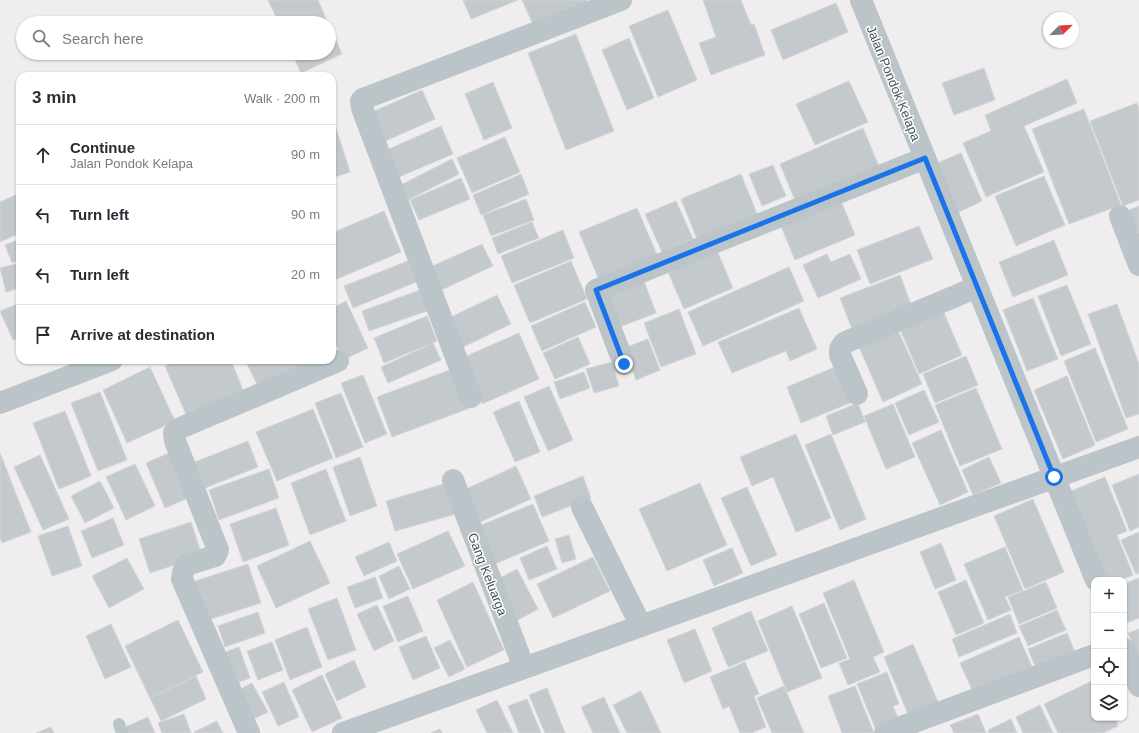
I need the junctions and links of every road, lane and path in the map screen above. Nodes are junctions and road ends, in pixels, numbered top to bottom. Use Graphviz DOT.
graph roads {
  1 [pos="621,0"];
  2 [pos="861,0"];
  3 [pos="925,158"];
  4 [pos="1120,216"];
  5 [pos="1139,265"];
  6 [pos="977,287"];
  7 [pos="102,364"];
  8 [pos="331,364"];
  9 [pos="624,364"];
  10 [pos="857,394"];
  11 [pos="471,397"];
  12 [pos="0,403"];
  13 [pos="1139,447"];
  14 [pos="1054,477"];
  15 [pos="453,480"];
  16 [pos="582,507"];
  17 [pos="1095,577"];
  18 [pos="641,626"];
  19 [pos="1091,656"];
  20 [pos="1127,656"];
  21 [pos="524,668"];
  22 [pos="1139,686"];
  23 [pos="249,733"];
  24 [pos="343,733"];
  25 [pos="885,733"];
  1 -- 11 [label="street"];
  2 -- 3 [label="street, Jalan Pondok Kelapa"];
  3 -- 6 [label="street, Jalan Pondok Kelapa"];
  3 -- 9 [label="street"];
  4 -- 5 [label="street"];
  6 -- 10 [label="street"];
  6 -- 14 [label="street, Jalan Pondok Kelapa"];
  7 -- 12 [label="street"];
  8 -- 23 [label="street"];
  13 -- 14 [label="street"];
  14 -- 17 [label="street, Jalan Pondok Kelapa"];
  14 -- 18 [label="street"];
  15 -- 21 [label="street, Gang Keluarga"];
  16 -- 18 [label="street"];
  18 -- 21 [label="street"];
  19 -- 25 [label="street"];
  20 -- 22 [label="street"];
  21 -- 24 [label="street"];
}
